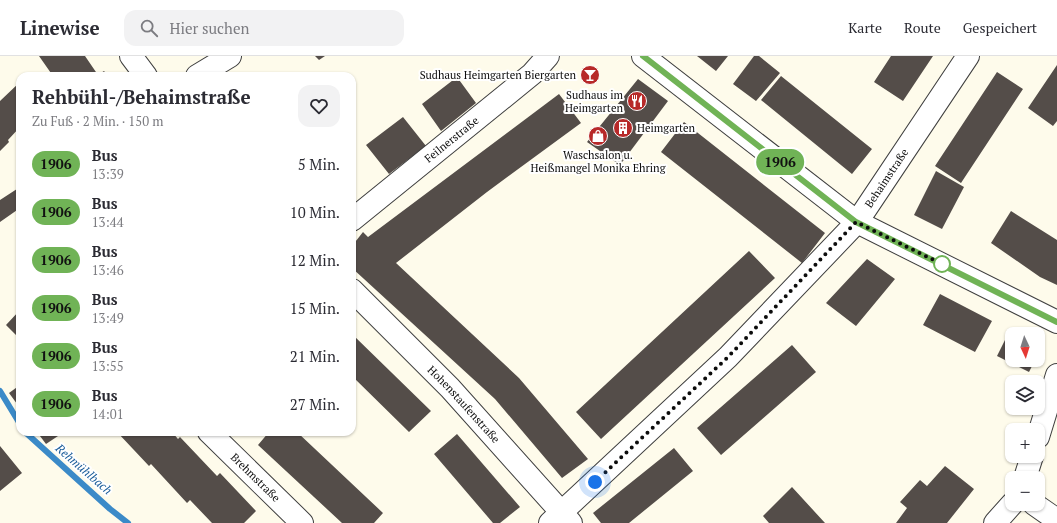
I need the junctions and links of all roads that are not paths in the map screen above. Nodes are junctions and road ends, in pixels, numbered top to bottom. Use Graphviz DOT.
graph roads {
  1 [pos="131,56"];
  2 [pos="230,56"];
  3 [pos="548,56"];
  4 [pos="643,56"];
  5 [pos="968,56"];
  6 [pos="143,72"];
  7 [pos="203,72"];
  8 [pos="356,217"];
  9 [pos="856,222"];
  10 [pos="356,294"];
  11 [pos="1057,322"];
  12 [pos="1057,375"];
  13 [pos="1042,423"];
  14 [pos="213,436"];
  15 [pos="1006,511"];
  16 [pos="1044,511"];
  17 [pos="561,519"];
  18 [pos="1057,520"];
  19 [pos="302,523"];
  20 [pos="995,523"];
  1 -- 6 [label="street"];
  2 -- 7 [label="street"];
  3 -- 8 [label="street, Feilnerstraße"];
  4 -- 9 [label="street"];
  5 -- 9 [label="street, Behaimstraße"];
  9 -- 11 [label="street"];
  9 -- 17 [label="street, Behaimstraße"];
  10 -- 17 [label="street, Hohenstaufenstraße"];
  12 -- 13 [label="street"];
  14 -- 19 [label="street, Brehmstraße"];
  15 -- 20 [label="street"];
  16 -- 18 [label="street"];
}
